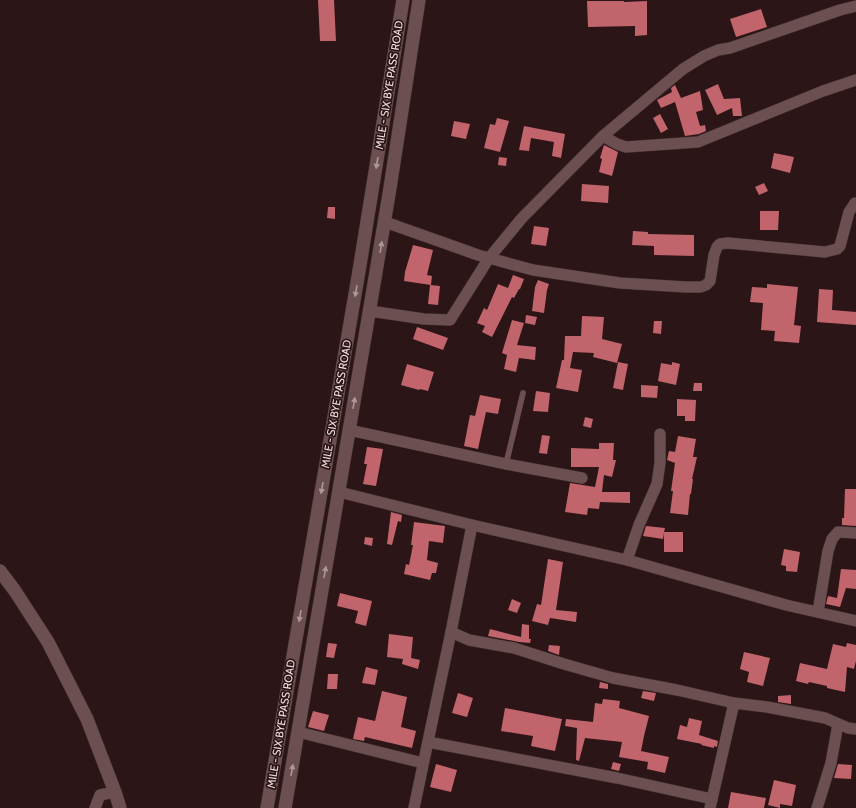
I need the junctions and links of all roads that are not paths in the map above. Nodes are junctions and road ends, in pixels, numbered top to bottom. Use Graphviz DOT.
graph roads {
  1 [pos="403,0"];
  2 [pos="419,0"];
  3 [pos="856,6"];
  4 [pos="856,80"];
  5 [pos="603,136"];
  6 [pos="856,203"];
  7 [pos="385,222"];
  8 [pos="489,258"];
  9 [pos="360,271"];
  10 [pos="376,272"];
  11 [pos="370,311"];
  12 [pos="523,393"];
  13 [pos="349,430"];
  14 [pos="660,434"];
  15 [pos="506,464"];
  16 [pos="582,478"];
  17 [pos="339,492"];
  18 [pos="472,525"];
  19 [pos="856,533"];
  20 [pos="627,560"];
  21 [pos="0,571"];
  22 [pos="818,612"];
  23 [pos="856,621"];
  24 [pos="451,632"];
  25 [pos="734,703"];
  26 [pos="838,724"];
  27 [pos="856,729"];
  28 [pos="298,732"];
  29 [pos="428,742"];
  30 [pos="423,763"];
  31 [pos="115,792"];
  32 [pos="711,804"];
  33 [pos="95,808"];
  34 [pos="120,808"];
  35 [pos="267,808"];
  36 [pos="285,808"];
  37 [pos="414,808"];
  38 [pos="817,808"];
  1 -- 9 [label="street, MILE - SIX BYE PASS ROAD, one-way"];
  2 -- 7 [label="street"];
  3 -- 5 [label="street"];
  4 -- 5 [label="street"];
  5 -- 8 [label="street"];
  6 -- 8 [label="street"];
  7 -- 8 [label="street"];
  10 -- 7 [label="street, one-way"];
  8 -- 11 [label="street"];
  9 -- 10 [label="street"];
  9 -- 35 [label="street, MILE - SIX BYE PASS ROAD, one-way"];
  10 -- 11 [label="street"];
  13 -- 11 [label="street, one-way"];
  12 -- 15 [label="lane"];
  13 -- 15 [label="street"];
  13 -- 17 [label="street"];
  14 -- 20 [label="street"];
  15 -- 16 [label="street"];
  17 -- 18 [label="street"];
  28 -- 17 [label="street, one-way"];
  18 -- 20 [label="street"];
  18 -- 24 [label="street"];
  19 -- 22 [label="street"];
  20 -- 22 [label="street"];
  21 -- 31 [label="street"];
  22 -- 23 [label="street"];
  24 -- 25 [label="street"];
  24 -- 29 [label="street"];
  25 -- 26 [label="street"];
  25 -- 32 [label="street"];
  26 -- 27 [label="street"];
  26 -- 38 [label="street"];
  28 -- 30 [label="street"];
  36 -- 28 [label="street, one-way"];
  29 -- 30 [label="street"];
  29 -- 32 [label="street"];
  30 -- 37 [label="street"];
  31 -- 33 [label="street"];
  31 -- 34 [label="street"];
}
